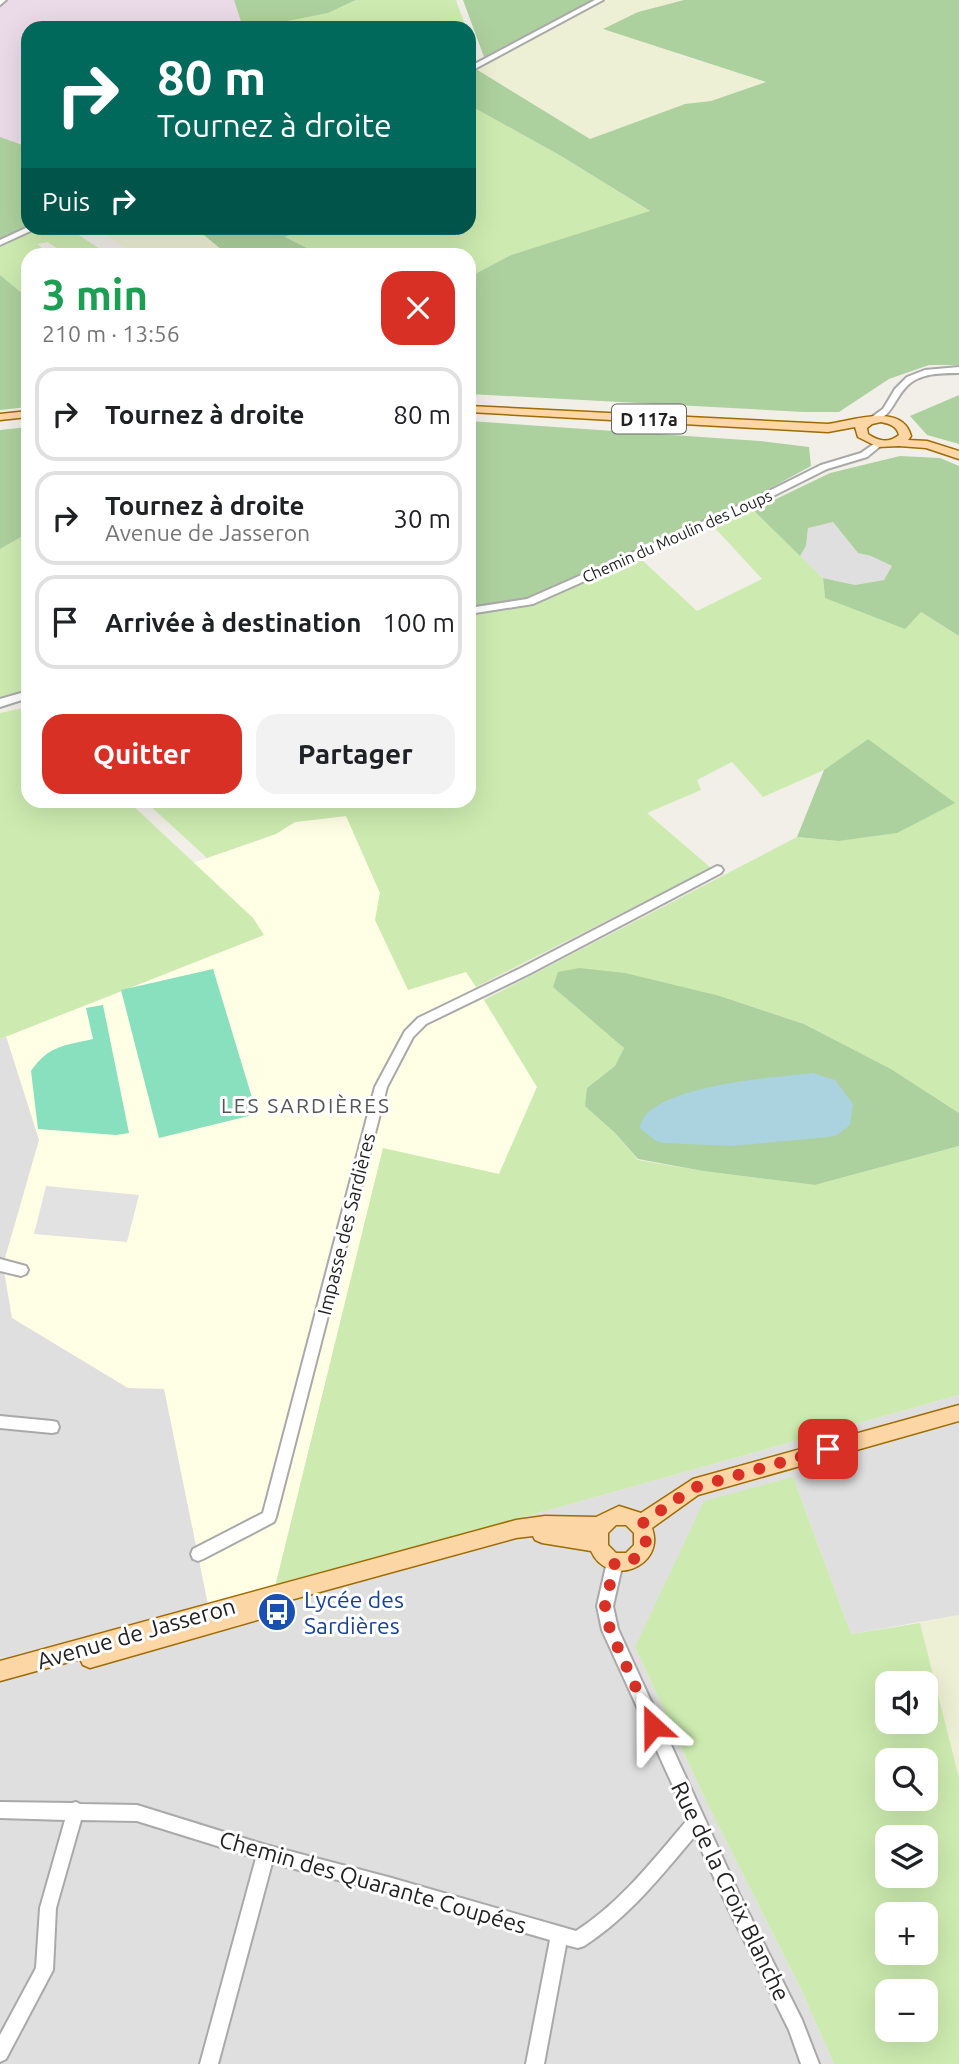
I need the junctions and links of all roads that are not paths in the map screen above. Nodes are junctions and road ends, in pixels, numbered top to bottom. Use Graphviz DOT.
graph roads {
  1 [pos="600,0"];
  2 [pos="476,66"];
  3 [pos="21,233"];
  4 [pos="0,243"];
  5 [pos="959,370"];
  6 [pos="891,408"];
  7 [pos="476,409"];
  8 [pos="21,415"];
  9 [pos="0,417"];
  10 [pos="870,421"];
  11 [pos="894,421"];
  12 [pos="828,428"];
  13 [pos="864,437"];
  14 [pos="901,437"];
  15 [pos="878,444"];
  16 [pos="959,455"];
  17 [pos="476,610"];
  18 [pos="21,696"];
  19 [pos="0,703"];
  20 [pos="717,870"];
  21 [pos="0,1265"];
  22 [pos="21,1270"];
  23 [pos="959,1413"];
  24 [pos="0,1422"];
  25 [pos="52,1427"];
  26 [pos="640,1525"];
  27 [pos="598,1535"];
  28 [pos="198,1554"];
  29 [pos="615,1562"];
  30 [pos="0,1671"];
  31 [pos="0,1681"];
  32 [pos="0,1810"];
  33 [pos="76,1810"];
  34 [pos="697,1821"];
  35 [pos="266,1853"];
  36 [pos="559,1936"];
  37 [pos="0,2053"];
  38 [pos="209,2064"];
  39 [pos="535,2064"];
  40 [pos="810,2064"];
  1 -- 2 [label="street"];
  3 -- 4 [label="street"];
  5 -- 6 [label="street"];
  6 -- 10 [label="street"];
  6 -- 11 [label="street"];
  7 -- 12 [label="main road, D 117a"];
  8 -- 9 [label="main road"];
  10 -- 11 [label="main road"];
  10 -- 12 [label="main road, D 117a"];
  10 -- 13 [label="main road"];
  11 -- 14 [label="main road"];
  12 -- 13 [label="main road, D 117a"];
  13 -- 15 [label="main road"];
  14 -- 15 [label="main road"];
  14 -- 16 [label="main road"];
  15 -- 17 [label="street, Chemin du Moulin des Loups"];
  18 -- 19 [label="street"];
  20 -- 28 [label="street, Impasse des Sardières"];
  21 -- 22 [label="street"];
  23 -- 26 [label="main road"];
  24 -- 25 [label="street"];
  26 -- 27 [label="main road"];
  26 -- 29 [label="main road"];
  27 -- 29 [label="main road"];
  27 -- 30 [label="main road, Avenue de Jasseron"];
  27 -- 31 [label="main road, Avenue de Jasseron"];
  29 -- 34 [label="street, Rue de la Croix Blanche"];
  32 -- 33 [label="street, Chemin des Quarante Coupées"];
  33 -- 35 [label="street, Chemin des Quarante Coupées"];
  33 -- 37 [label="street"];
  34 -- 36 [label="street, Chemin des Quarante Coupées"];
  34 -- 40 [label="street, Rue de la Croix Blanche"];
  35 -- 36 [label="street, Chemin des Quarante Coupées"];
  35 -- 38 [label="street"];
  36 -- 39 [label="street"];
}
